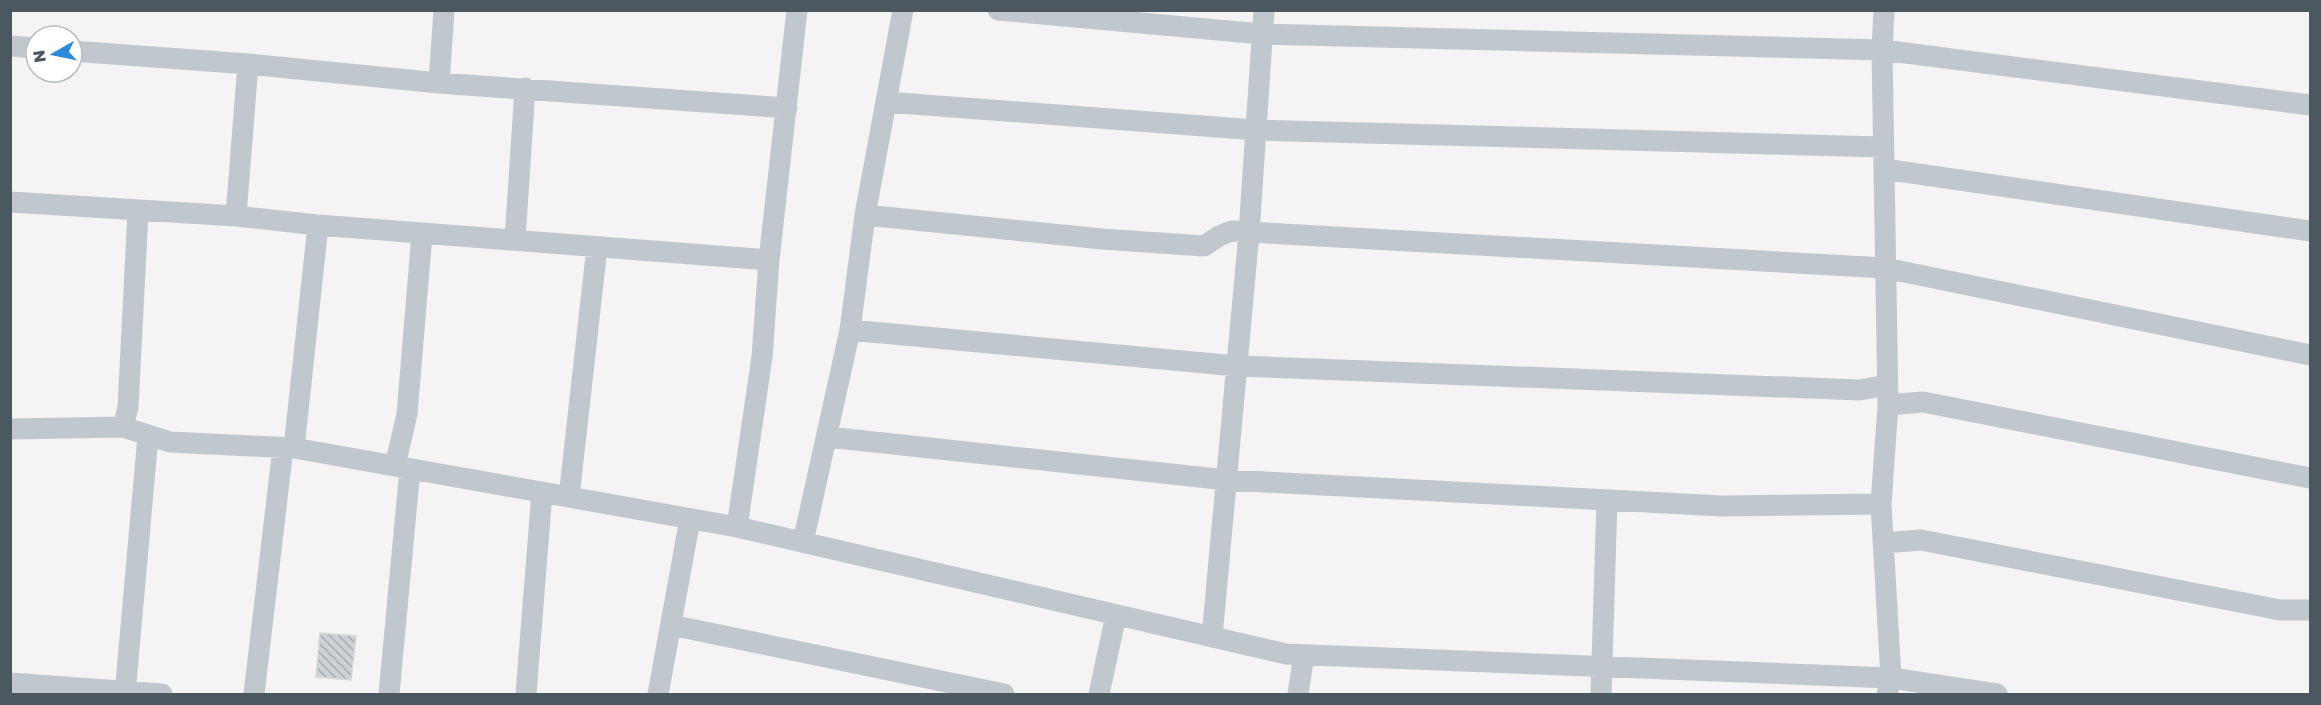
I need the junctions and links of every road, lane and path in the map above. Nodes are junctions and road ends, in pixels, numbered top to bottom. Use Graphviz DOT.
graph roads {
  1 [pos="444,10"];
  2 [pos="797,10"];
  3 [pos="903,10"];
  4 [pos="998,10"];
  5 [pos="1264,10"];
  6 [pos="1884,10"];
  7 [pos="1262,34"];
  8 [pos="1882,50"];
  9 [pos="84,52"];
  10 [pos="248,64"];
  11 [pos="440,83"];
  12 [pos="525,88"];
  13 [pos="886,102"];
  14 [pos="2310,105"];
  15 [pos="787,108"];
  16 [pos="1256,130"];
  17 [pos="1883,147"];
  18 [pos="1884,169"];
  19 [pos="10,202"];
  20 [pos="138,212"];
  21 [pos="865,215"];
  22 [pos="236,216"];
  23 [pos="318,225"];
  24 [pos="2310,231"];
  25 [pos="1249,233"];
  26 [pos="422,234"];
  27 [pos="515,240"];
  28 [pos="597,247"];
  29 [pos="769,260"];
  30 [pos="1885,268"];
  31 [pos="850,330"];
  32 [pos="2310,356"];
  33 [pos="1237,366"];
  34 [pos="1887,395"];
  35 [pos="123,428"];
  36 [pos="10,429"];
  37 [pos="148,436"];
  38 [pos="828,436"];
  39 [pos="289,448"];
  40 [pos="403,468"];
  41 [pos="2310,478"];
  42 [pos="1227,480"];
  43 [pos="542,492"];
  44 [pos="569,497"];
  45 [pos="1606,500"];
  46 [pos="1881,504"];
  47 [pos="690,519"];
  48 [pos="737,527"];
  49 [pos="803,542"];
  50 [pos="1883,543"];
  51 [pos="2310,610"];
  52 [pos="1116,615"];
  53 [pos="671,626"];
  54 [pos="1212,637"];
  55 [pos="1304,655"];
  56 [pos="1602,667"];
  57 [pos="10,683"];
  58 [pos="1889,686"];
  59 [pos="945,688"];
  60 [pos="125,693"];
  61 [pos="162,694"];
  62 [pos="254,694"];
  63 [pos="389,694"];
  64 [pos="526,694"];
  65 [pos="658,694"];
  66 [pos="1004,694"];
  67 [pos="1099,694"];
  68 [pos="1298,694"];
  69 [pos="1601,694"];
  70 [pos="1997,694"];
  1 -- 11 [label="street"];
  2 -- 15 [label="street"];
  3 -- 13 [label="street"];
  4 -- 7 [label="street"];
  5 -- 7 [label="street"];
  6 -- 8 [label="street"];
  7 -- 8 [label="street"];
  7 -- 16 [label="street"];
  8 -- 14 [label="street"];
  8 -- 17 [label="street"];
  9 -- 10 [label="street"];
  10 -- 11 [label="street"];
  10 -- 22 [label="street"];
  11 -- 12 [label="street"];
  12 -- 15 [label="street"];
  12 -- 27 [label="street"];
  13 -- 16 [label="street"];
  13 -- 21 [label="street"];
  15 -- 29 [label="street"];
  16 -- 17 [label="street"];
  16 -- 25 [label="street"];
  17 -- 18 [label="street"];
  18 -- 24 [label="street"];
  18 -- 30 [label="street"];
  19 -- 20 [label="street"];
  20 -- 22 [label="street"];
  20 -- 35 [label="street"];
  21 -- 25 [label="street"];
  21 -- 31 [label="street"];
  22 -- 23 [label="street"];
  23 -- 26 [label="street"];
  23 -- 39 [label="street"];
  25 -- 30 [label="street"];
  25 -- 33 [label="street"];
  26 -- 27 [label="street"];
  26 -- 40 [label="street"];
  27 -- 28 [label="street"];
  28 -- 29 [label="street"];
  28 -- 44 [label="street"];
  29 -- 48 [label="street"];
  30 -- 32 [label="street"];
  30 -- 34 [label="street"];
  31 -- 33 [label="street"];
  31 -- 38 [label="street"];
  33 -- 34 [label="street"];
  33 -- 42 [label="street"];
  34 -- 41 [label="street"];
  34 -- 46 [label="street"];
  35 -- 36 [label="street"];
  35 -- 37 [label="street"];
  37 -- 39 [label="street"];
  37 -- 60 [label="street"];
  38 -- 42 [label="street"];
  38 -- 49 [label="street"];
  39 -- 40 [label="street"];
  39 -- 62 [label="street"];
  40 -- 43 [label="street"];
  40 -- 63 [label="street"];
  42 -- 45 [label="street"];
  42 -- 54 [label="street"];
  43 -- 44 [label="street"];
  43 -- 64 [label="street"];
  44 -- 47 [label="street"];
  45 -- 46 [label="street"];
  45 -- 56 [label="street"];
  46 -- 50 [label="street"];
  47 -- 48 [label="street"];
  47 -- 53 [label="street"];
  48 -- 49 [label="street"];
  49 -- 52 [label="street"];
  50 -- 51 [label="street"];
  50 -- 58 [label="street"];
  52 -- 54 [label="street"];
  52 -- 67 [label="street"];
  53 -- 59 [label="street"];
  53 -- 65 [label="street"];
  54 -- 55 [label="street"];
  55 -- 56 [label="street"];
  55 -- 68 [label="street"];
  56 -- 58 [label="street"];
  56 -- 69 [label="street"];
  57 -- 60 [label="street"];
  58 -- 70 [label="street"];
  59 -- 66 [label="street"];
  60 -- 61 [label="street"];
}
